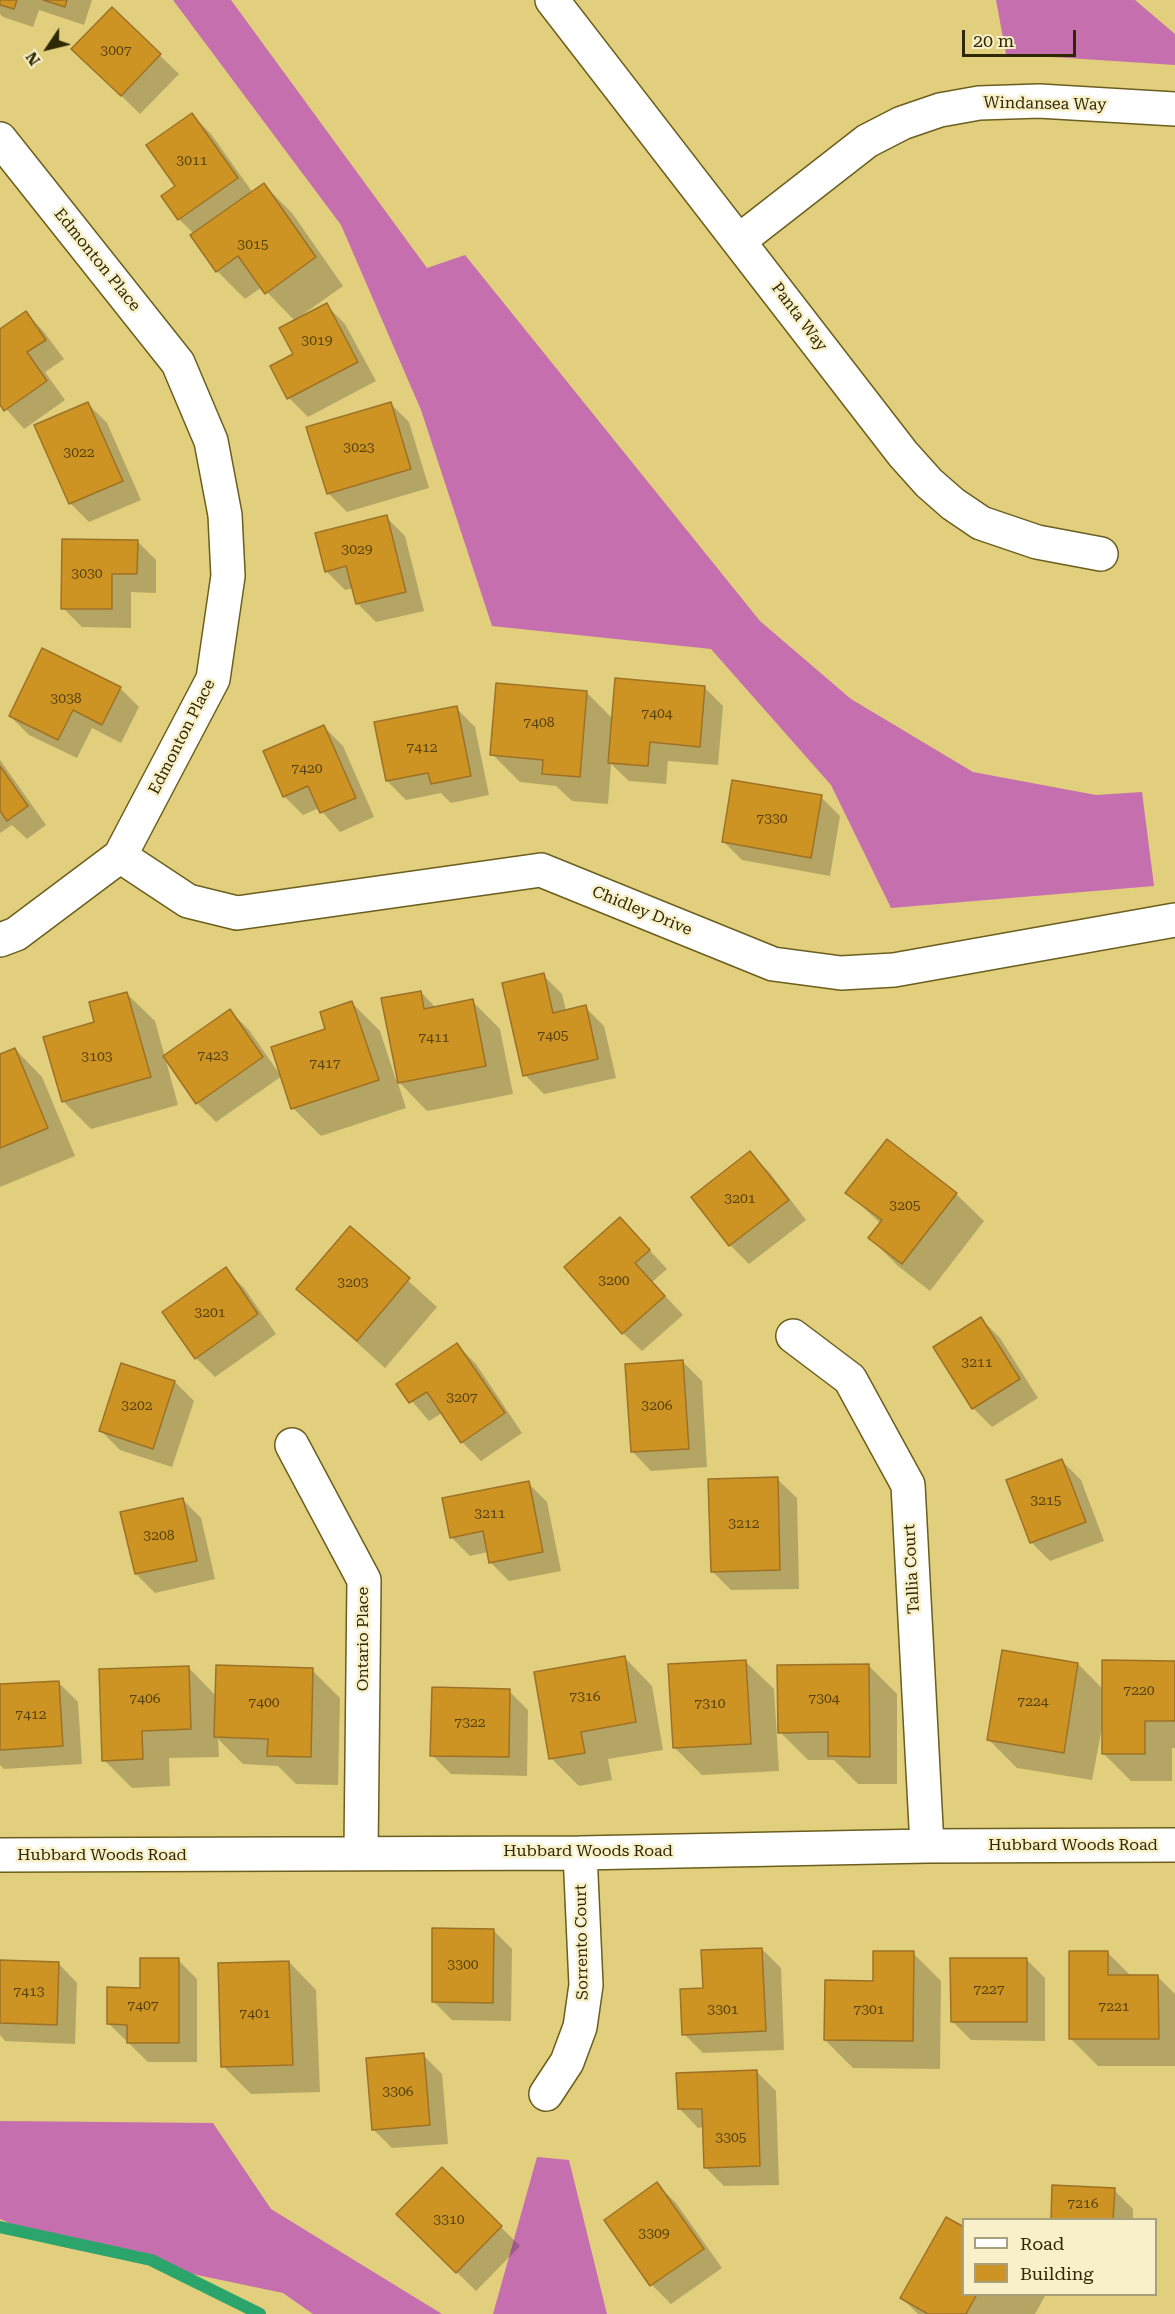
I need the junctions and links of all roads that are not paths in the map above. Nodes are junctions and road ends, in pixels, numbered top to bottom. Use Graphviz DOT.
graph roads {
  1 [pos="552,0"];
  2 [pos="1175,109"];
  3 [pos="0,139"];
  4 [pos="740,240"];
  5 [pos="1101,554"];
  6 [pos="120,856"];
  7 [pos="1175,920"];
  8 [pos="0,940"];
  9 [pos="793,1336"];
  10 [pos="292,1445"];
  11 [pos="1175,1845"];
  12 [pos="927,1846"];
  13 [pos="361,1851"];
  14 [pos="580,1852"];
  15 [pos="0,1855"];
  16 [pos="546,2094"];
  1 -- 4 [label="street, Panta Way"];
  2 -- 4 [label="street, Windansea Way"];
  3 -- 6 [label="street, Edmonton Place"];
  4 -- 5 [label="street, Panta Way"];
  6 -- 7 [label="street, Chidley Drive"];
  6 -- 8 [label="street, Edmonton Place"];
  9 -- 12 [label="street, Tallia Court"];
  10 -- 13 [label="street, Ontario Place"];
  11 -- 12 [label="street, Hubbard Woods Road"];
  12 -- 14 [label="street, Hubbard Woods Road"];
  13 -- 14 [label="street, Hubbard Woods Road"];
  13 -- 15 [label="street, Hubbard Woods Road"];
  14 -- 16 [label="street, Sorrento Court"];
}
